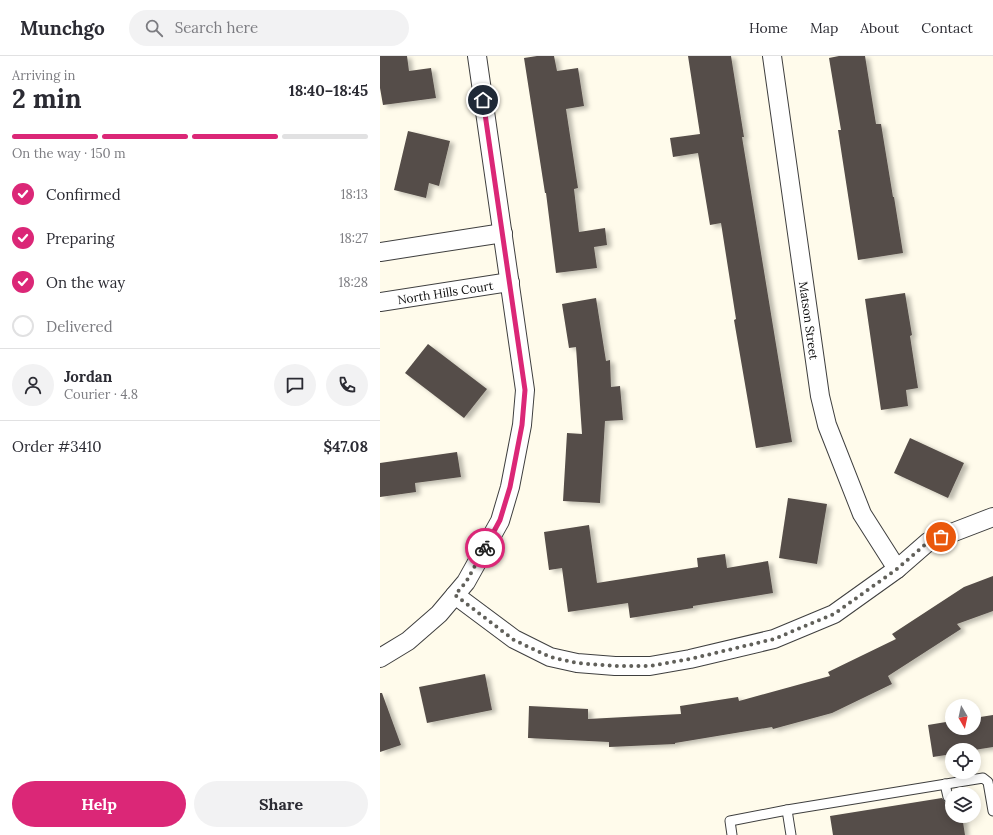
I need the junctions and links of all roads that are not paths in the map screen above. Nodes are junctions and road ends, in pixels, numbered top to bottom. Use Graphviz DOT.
graph roads {
  1 [pos="477,56"];
  2 [pos="772,56"];
  3 [pos="502,233"];
  4 [pos="380,252"];
  5 [pos="510,282"];
  6 [pos="380,302"];
  7 [pos="993,517"];
  8 [pos="897,569"];
  9 [pos="455,595"];
  10 [pos="380,658"];
  11 [pos="945,784"];
  12 [pos="946,787"];
  13 [pos="787,810"];
  14 [pos="993,811"];
  15 [pos="732,835"];
  16 [pos="791,835"];
  1 -- 3 [label="street"];
  2 -- 8 [label="street, Matson Street"];
  3 -- 4 [label="street"];
  3 -- 5 [label="street"];
  5 -- 6 [label="street, North Hills Court"];
  5 -- 9 [label="street"];
  7 -- 8 [label="street"];
  8 -- 9 [label="street"];
  9 -- 10 [label="street"];
  11 -- 12 [label="lane"];
  11 -- 13 [label="lane"];
  11 -- 14 [label="lane"];
  13 -- 15 [label="lane"];
  13 -- 16 [label="lane"];
}
